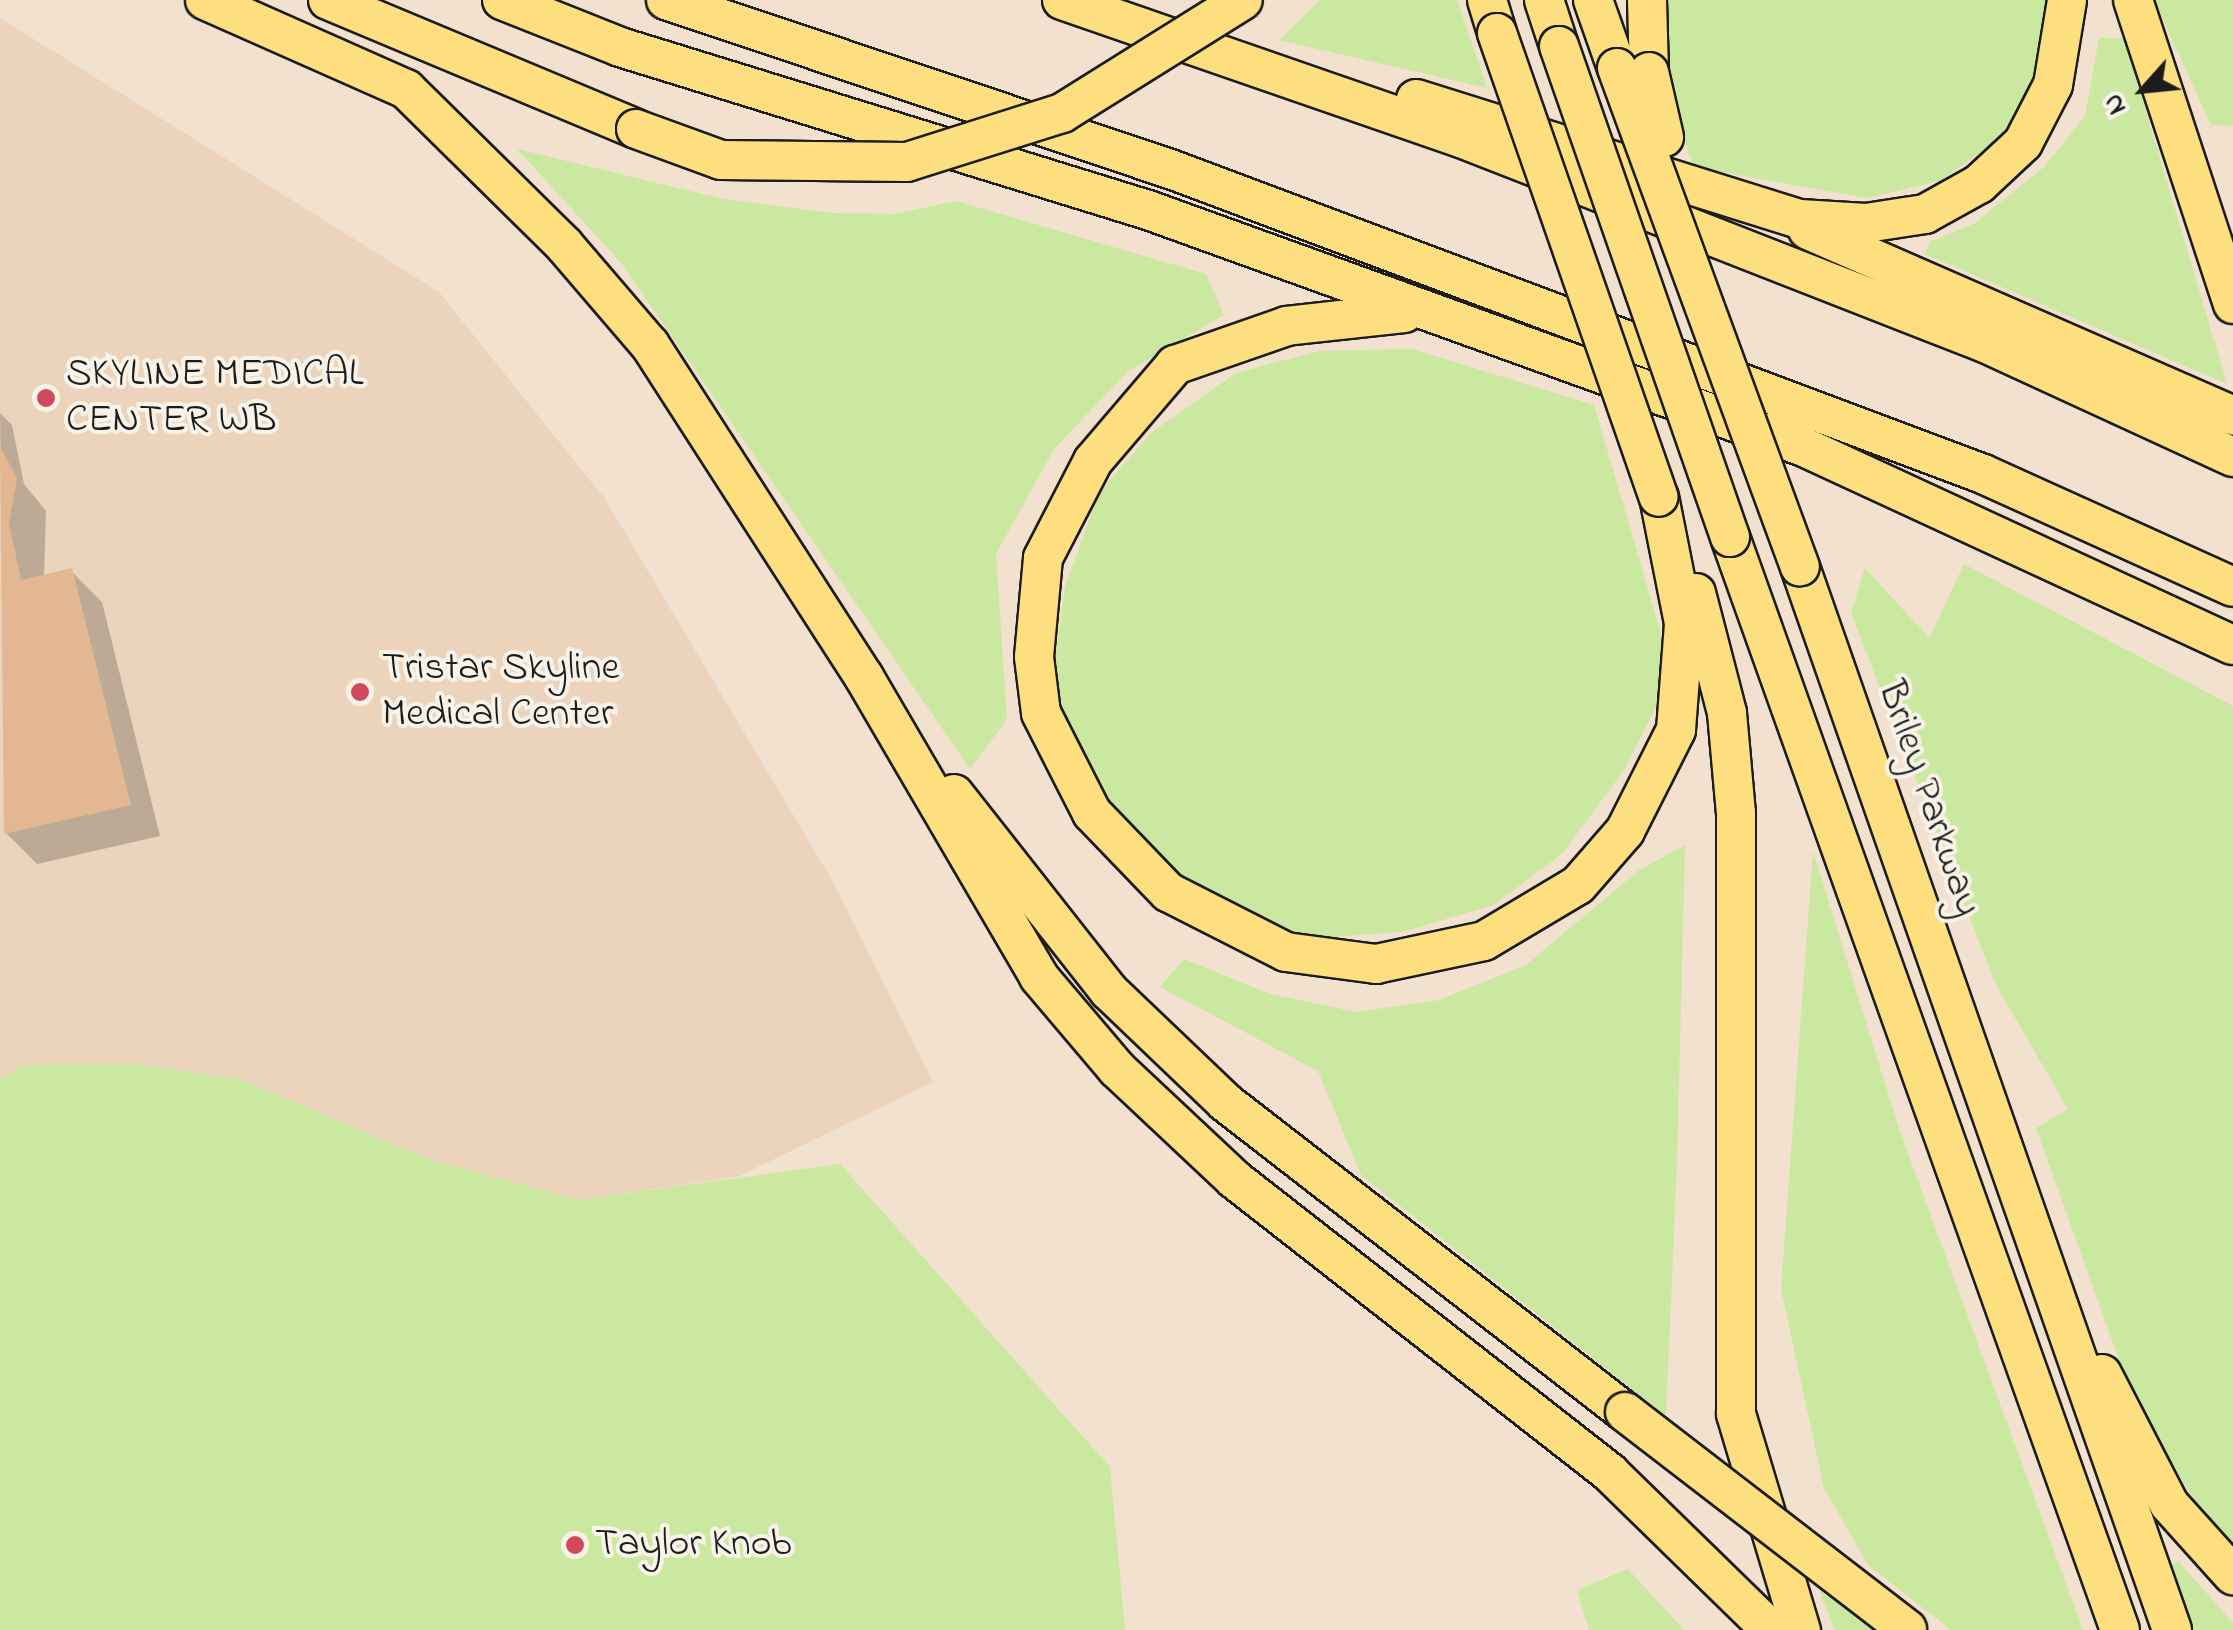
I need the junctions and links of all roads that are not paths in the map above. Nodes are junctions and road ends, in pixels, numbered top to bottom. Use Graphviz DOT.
graph roads {
  1 [pos="205,0"];
  2 [pos="328,0"];
  3 [pos="502,0"];
  4 [pos="666,0"];
  5 [pos="1062,0"];
  6 [pos="1243,0"];
  7 [pos="1544,0"];
  8 [pos="1593,0"];
  9 [pos="1647,0"];
  10 [pos="2067,0"];
  11 [pos="2133,0"];
  12 [pos="1492,16"];
  13 [pos="1262,66"];
  14 [pos="1633,70"];
  15 [pos="1717,194"];
  16 [pos="2233,304"];
  17 [pos="1494,337"];
  18 [pos="2233,416"];
  19 [pos="2233,458"];
  20 [pos="1659,497"];
  21 [pos="2233,587"];
  22 [pos="2233,645"];
  23 [pos="864,677"];
  24 [pos="2026,1216"];
  25 [pos="2233,1575"];
  26 [pos="1772,1630"];
  27 [pos="1801,1630"];
  28 [pos="1907,1630"];
  29 [pos="2120,1630"];
  30 [pos="2172,1630"];
  1 -- 23 [label="highway"];
  2 -- 6 [label="highway, bridge"];
  3 -- 17 [label="highway"];
  4 -- 21 [label="highway"];
  5 -- 13 [label="highway"];
  7 -- 29 [label="highway, bridge"];
  8 -- 14 [label="highway"];
  9 -- 14 [label="highway"];
  10 -- 15 [label="highway"];
  11 -- 16 [label="highway"];
  12 -- 20 [label="highway, bridge"];
  13 -- 15 [label="highway"];
  13 -- 19 [label="highway"];
  14 -- 24 [label="highway, Briley Parkway, bridge"];
  15 -- 18 [label="highway"];
  17 -- 20 [label="highway"];
  17 -- 22 [label="highway"];
  20 -- 27 [label="highway"];
  23 -- 26 [label="highway"];
  23 -- 28 [label="highway, bridge"];
  24 -- 25 [label="highway"];
  24 -- 30 [label="highway, Briley Parkway"];
}
